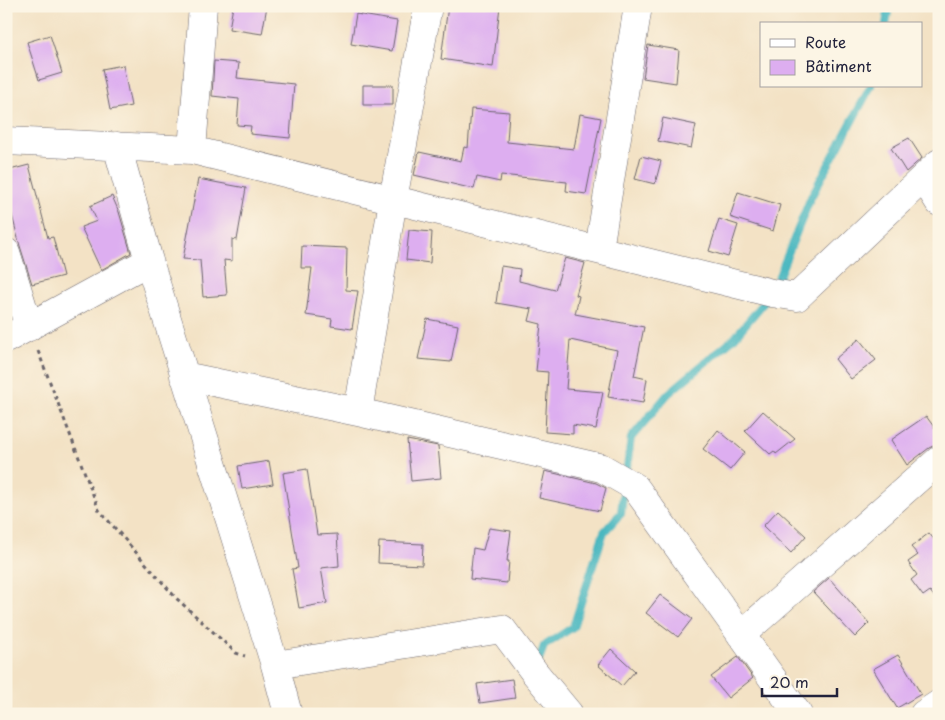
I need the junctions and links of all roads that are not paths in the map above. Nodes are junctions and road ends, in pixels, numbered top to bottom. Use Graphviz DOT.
graph roads {
  1 [pos="203,6"];
  2 [pos="428,6"];
  3 [pos="638,6"];
  4 [pos="6,142"];
  5 [pos="116,146"];
  6 [pos="192,150"];
  7 [pos="932,171"];
  8 [pos="393,200"];
  9 [pos="939,202"];
  10 [pos="599,250"];
  11 [pos="6,252"];
  12 [pos="149,261"];
  13 [pos="18,333"];
  14 [pos="184,376"];
  15 [pos="358,412"];
  16 [pos="939,460"];
  17 [pos="741,634"];
  18 [pos="275,665"];
  19 [pos="939,704"];
  20 [pos="288,714"];
  21 [pos="570,714"];
  22 [pos="798,714"];
  23 [pos="924,714"];
  1 -- 6 [label="street"];
  2 -- 8 [label="street"];
  3 -- 10 [label="street"];
  4 -- 5 [label="street"];
  5 -- 6 [label="street"];
  5 -- 12 [label="street"];
  6 -- 8 [label="street"];
  7 -- 9 [label="street"];
  7 -- 10 [label="street"];
  8 -- 10 [label="street"];
  8 -- 15 [label="street"];
  11 -- 13 [label="street"];
  12 -- 13 [label="street"];
  12 -- 14 [label="street"];
  14 -- 15 [label="street"];
  14 -- 18 [label="street"];
  15 -- 17 [label="street"];
  16 -- 17 [label="street"];
  17 -- 22 [label="street"];
  18 -- 20 [label="street"];
  18 -- 21 [label="street"];
  19 -- 23 [label="street"];
}
